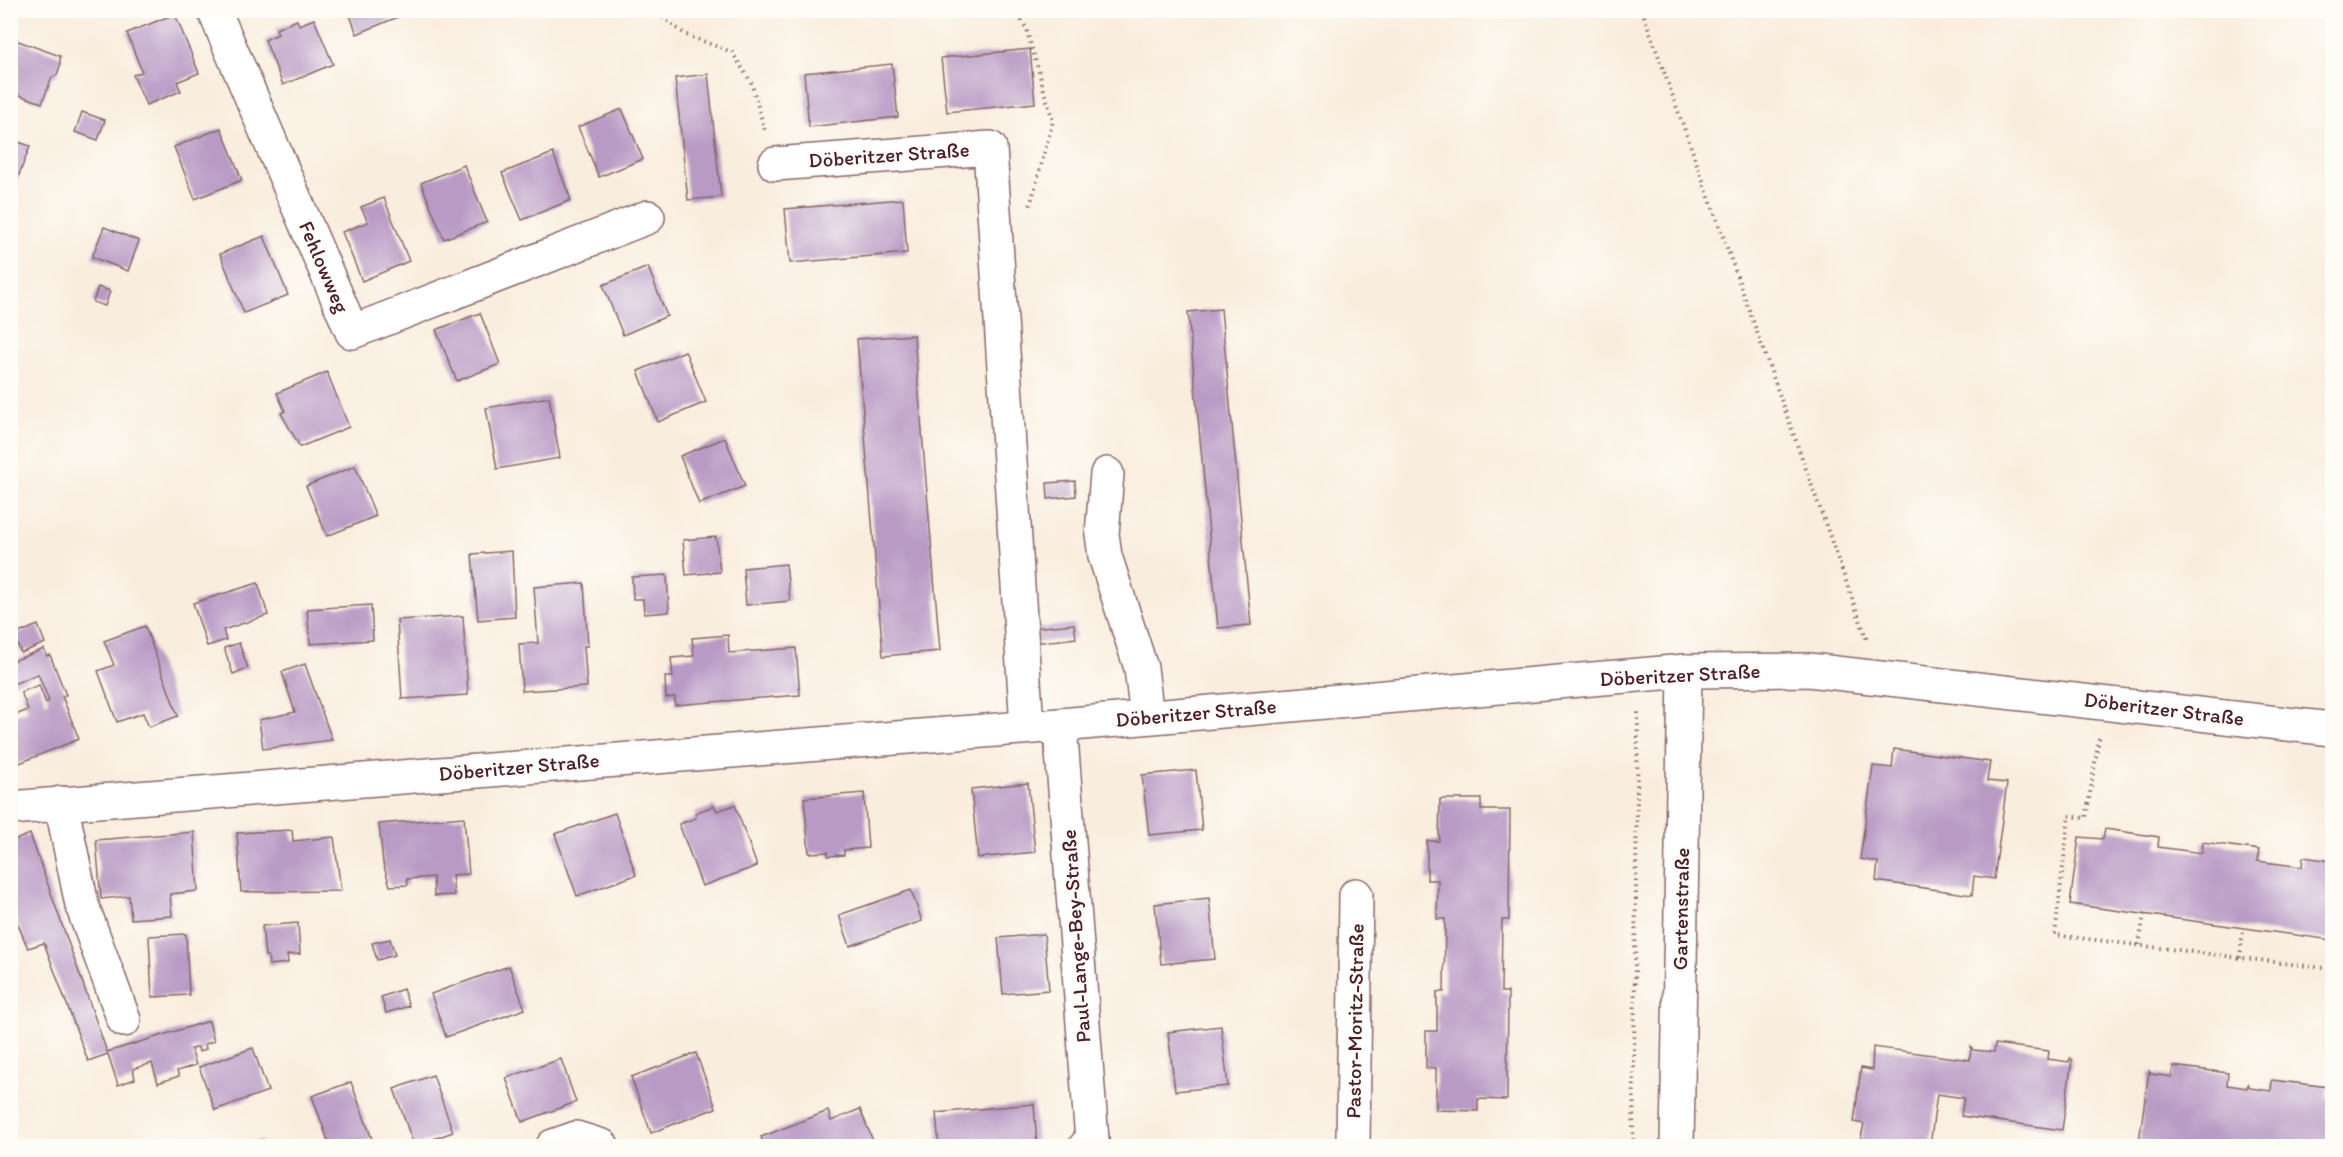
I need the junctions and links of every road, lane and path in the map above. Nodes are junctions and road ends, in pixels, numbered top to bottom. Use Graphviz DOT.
graph roads {
  1 [pos="214,10"];
  2 [pos="653,10"];
  3 [pos="1015,10"];
  4 [pos="1642,10"];
  5 [pos="775,164"];
  6 [pos="1029,207"];
  7 [pos="648,218"];
  8 [pos="1107,474"];
  9 [pos="1685,671"];
  10 [pos="1638,675"];
  11 [pos="1880,678"];
  12 [pos="2104,702"];
  13 [pos="1147,717"];
  14 [pos="1060,724"];
  15 [pos="1027,727"];
  16 [pos="2332,729"];
  17 [pos="61,803"];
  18 [pos="10,808"];
  19 [pos="1356,895"];
  20 [pos="2144,914"];
  21 [pos="2242,928"];
  22 [pos="2139,945"];
  23 [pos="2240,958"];
  24 [pos="2332,969"];
  25 [pos="124,1020"];
  26 [pos="553,1146"];
  27 [pos="602,1146"];
  28 [pos="1086,1146"];
  29 [pos="1353,1146"];
  30 [pos="1633,1146"];
  31 [pos="1677,1146"];
  1 -- 7 [label="street, Fehlowweg"];
  2 -- 5 [label="path"];
  3 -- 6 [label="path"];
  4 -- 11 [label="path"];
  5 -- 15 [label="street, Döberitzer Straße"];
  8 -- 13 [label="street"];
  9 -- 10 [label="street, Döberitzer Straße"];
  9 -- 11 [label="street, Döberitzer Straße"];
  9 -- 31 [label="street, Gartenstraße"];
  10 -- 13 [label="street, Döberitzer Straße"];
  10 -- 30 [label="path"];
  11 -- 12 [label="street, Döberitzer Straße"];
  12 -- 16 [label="street, Döberitzer Straße"];
  12 -- 22 [label="path"];
  13 -- 14 [label="street, Döberitzer Straße"];
  14 -- 15 [label="street, Döberitzer Straße"];
  14 -- 28 [label="street, Paul-Lange-Bey-Straße"];
  15 -- 17 [label="street, Döberitzer Straße"];
  17 -- 18 [label="street, Döberitzer Straße"];
  17 -- 25 [label="street"];
  19 -- 29 [label="street, Pastor-Moritz-Straße"];
  20 -- 22 [label="path"];
  21 -- 23 [label="path"];
  22 -- 23 [label="path"];
  23 -- 24 [label="path"];
  26 -- 27 [label="street"];
}
